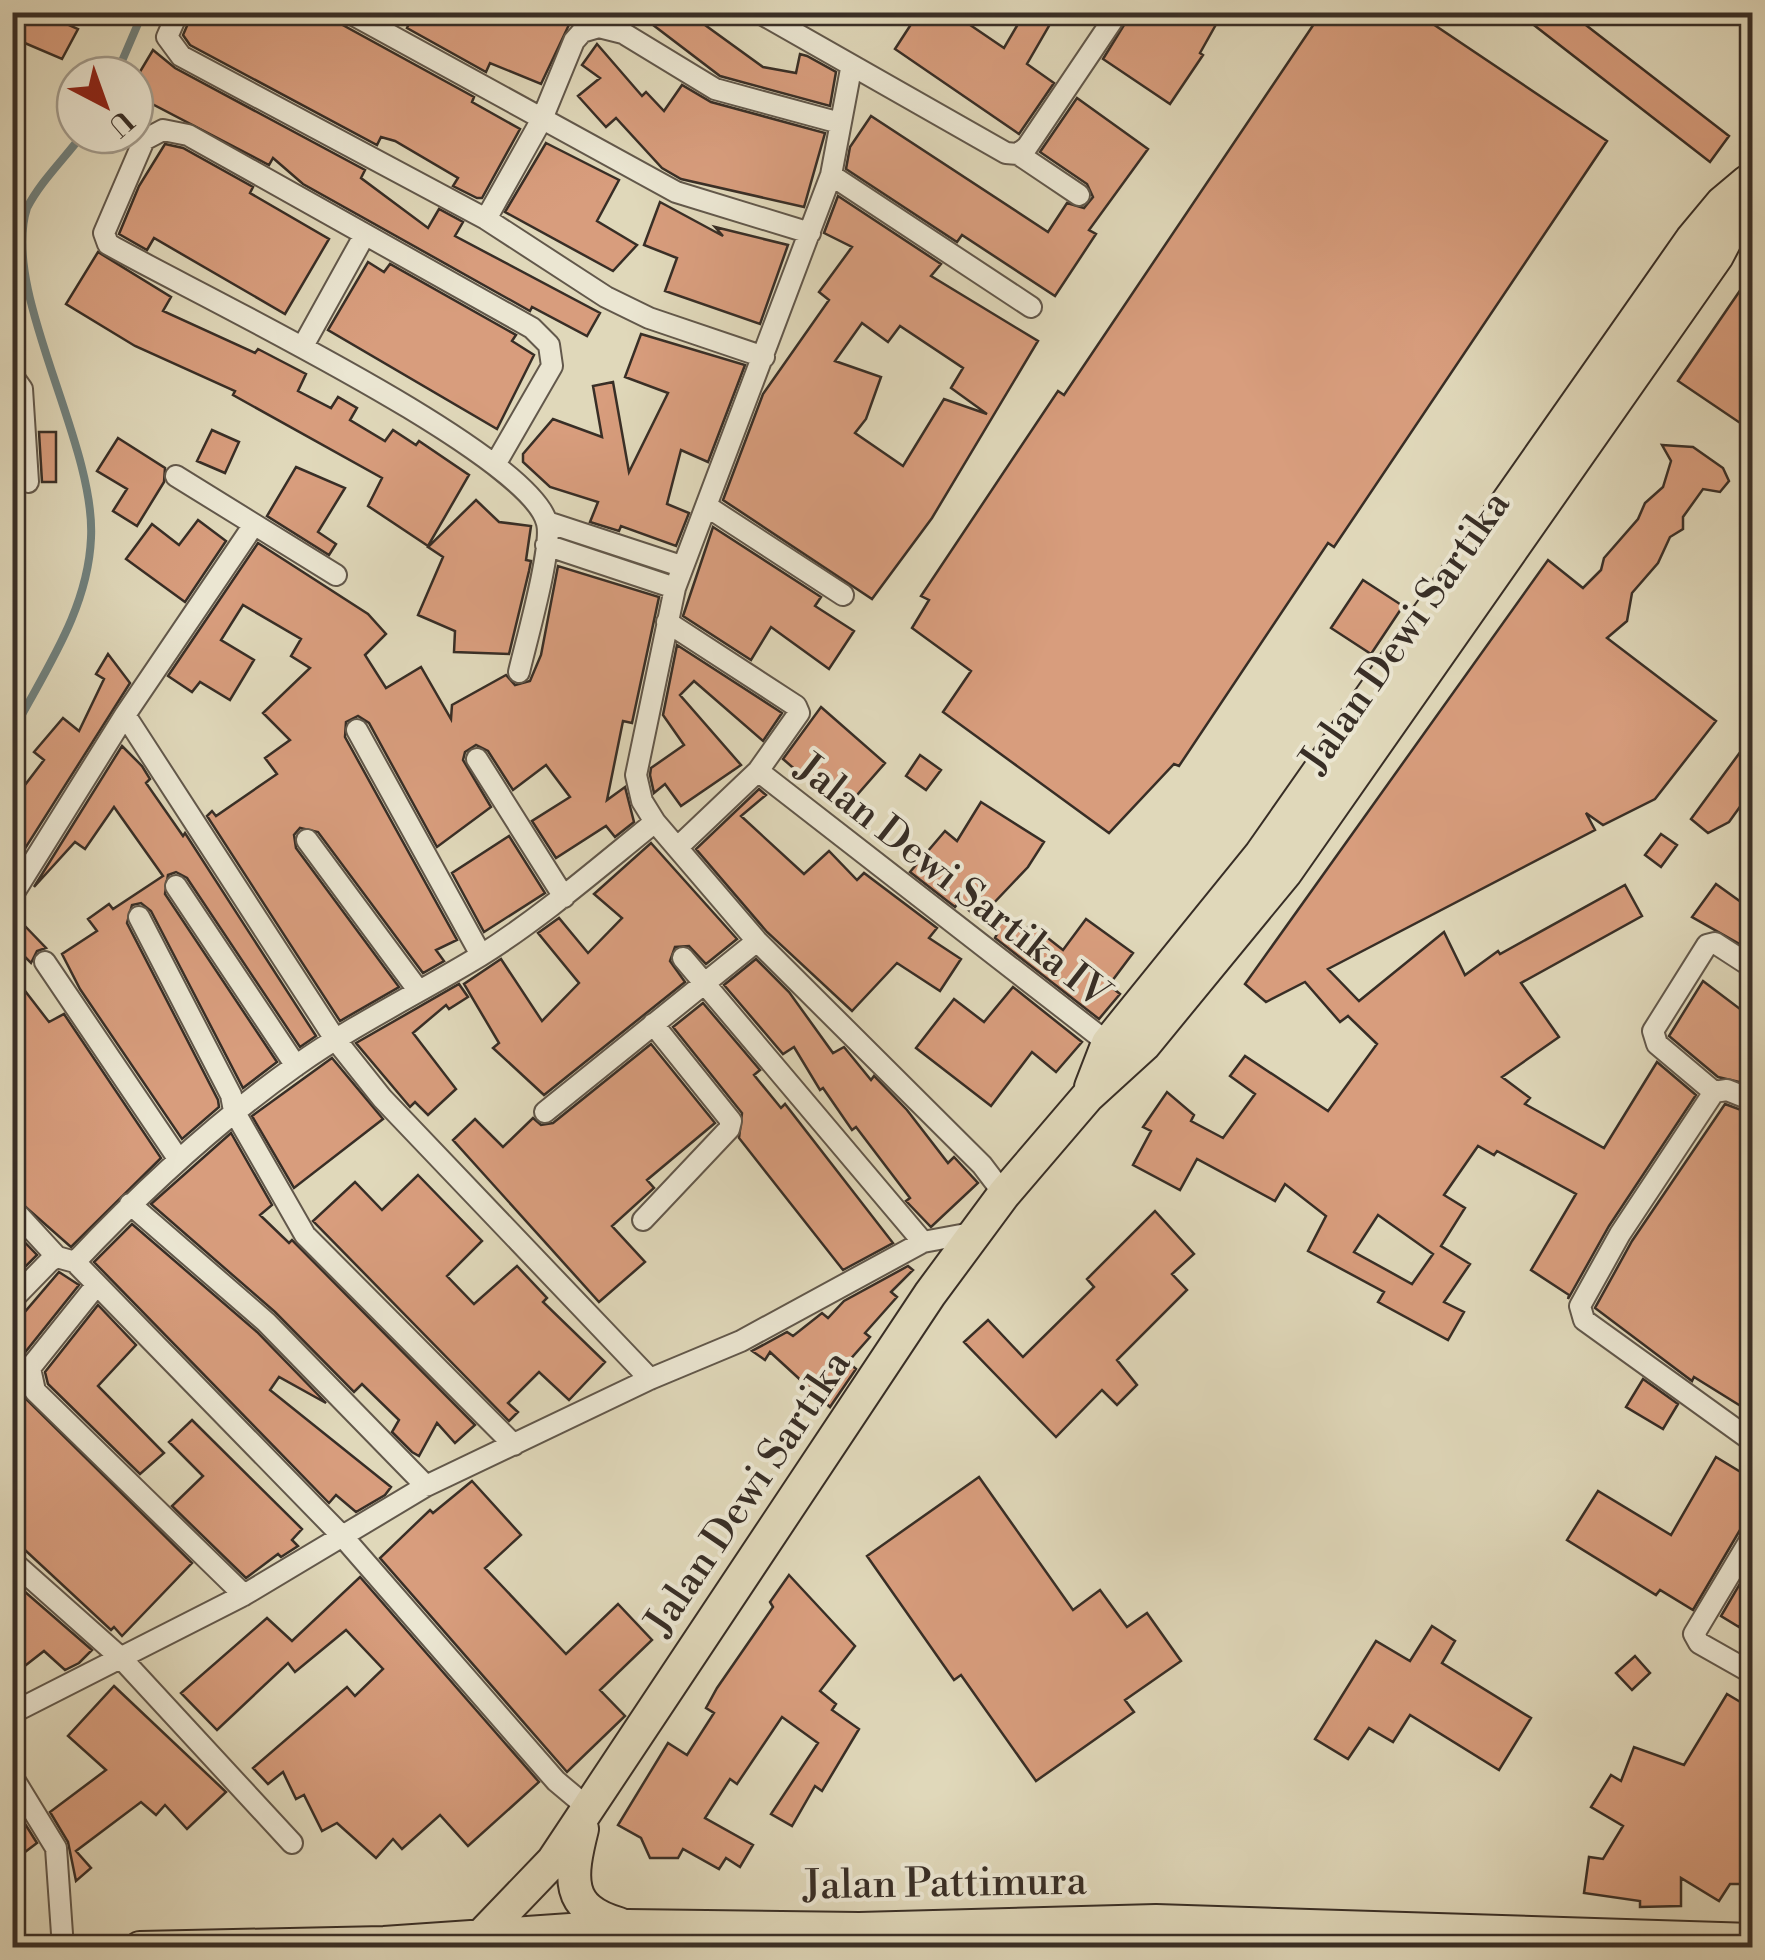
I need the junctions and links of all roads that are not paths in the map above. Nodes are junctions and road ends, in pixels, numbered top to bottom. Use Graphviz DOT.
graph roads {
  1 [pos="178,12"];
  2 [pos="348,12"];
  3 [pos="758,12"];
  4 [pos="1118,12"];
  5 [pos="851,69"];
  6 [pos="542,119"];
  7 [pos="840,123"];
  8 [pos="1018,154"];
  9 [pos="830,175"];
  10 [pos="1750,179"];
  11 [pos="1079,195"];
  12 [pos="486,218"];
  13 [pos="810,233"];
  14 [pos="364,236"];
  15 [pos="1031,307"];
  16 [pos="303,346"];
  17 [pos="764,357"];
  18 [pos="12,375"];
  19 [pos="496,463"];
  20 [pos="176,476"];
  21 [pos="28,482"];
  22 [pos="708,507"];
  23 [pos="546,522"];
  24 [pos="253,526"];
  25 [pos="546,545"];
  26 [pos="681,566"];
  27 [pos="336,575"];
  28 [pos="674,588"];
  29 [pos="843,595"];
  30 [pos="667,622"];
  31 [pos="519,672"];
  32 [pos="124,716"];
  33 [pos="357,730"];
  34 [pos="476,759"];
  35 [pos="758,771"];
  36 [pos="655,822"];
  37 [pos="307,840"];
  38 [pos="678,847"];
  39 [pos="1274,863"];
  40 [pos="176,886"];
  41 [pos="12,896"];
  42 [pos="564,897"];
  43 [pos="139,916"];
  44 [pos="757,941"];
  45 [pos="480,956"];
  46 [pos="682,958"];
  47 [pos="45,962"];
  48 [pos="1752,967"];
  49 [pos="704,983"];
  50 [pos="418,990"];
  51 [pos="653,1024"];
  52 [pos="335,1039"];
  53 [pos="1108,1044"];
  54 [pos="296,1066"];
  55 [pos="1714,1092"];
  56 [pos="1087,1097"];
  57 [pos="1752,1100"];
  58 [pos="234,1112"];
  59 [pos="545,1112"];
  60 [pos="178,1157"];
  61 [pos="1004,1194"];
  62 [pos="130,1204"];
  63 [pos="12,1208"];
  64 [pos="644,1220"];
  65 [pos="976,1232"];
  66 [pos="923,1242"];
  67 [pos="66,1260"];
  68 [pos="96,1287"];
  69 [pos="15,1292"];
  70 [pos="650,1378"];
  71 [pos="1752,1442"];
  72 [pos="514,1445"];
  73 [pos="426,1486"];
  74 [pos="1752,1537"];
  75 [pos="344,1538"];
  76 [pos="12,1560"];
  77 [pos="244,1595"];
  78 [pos="121,1658"];
  79 [pos="1752,1673"];
  80 [pos="12,1713"];
  81 [pos="12,1776"];
  82 [pos="587,1807"];
  83 [pos="292,1843"];
  84 [pos="628,1926"];
  85 [pos="1155,1934"];
  86 [pos="482,1936"];
  87 [pos="1752,1940"];
  88 [pos="274,1945"];
  89 [pos="63,1948"];
  90 [pos="140,1948"];
  1 -- 12 [label="street"];
  2 -- 6 [label="street"];
  3 -- 5 [label="street"];
  4 -- 8 [label="street"];
  5 -- 7 [label="street"];
  5 -- 8 [label="street"];
  6 -- 7 [label="street"];
  6 -- 12 [label="street"];
  6 -- 13 [label="street"];
  7 -- 9 [label="street"];
  8 -- 11 [label="street"];
  9 -- 13 [label="street"];
  9 -- 15 [label="street"];
  10 -- 39 [label="main road, Jalan Dewi Sartika"];
  12 -- 17 [label="street"];
  13 -- 17 [label="street"];
  14 -- 16 [label="street"];
  14 -- 16 [label="street"];
  14 -- 19 [label="street"];
  16 -- 19 [label="street"];
  17 -- 22 [label="street"];
  18 -- 21 [label="street"];
  19 -- 23 [label="street"];
  20 -- 24 [label="street"];
  22 -- 26 [label="street"];
  22 -- 29 [label="street"];
  23 -- 25 [label="street"];
  23 -- 26 [label="street"];
  24 -- 27 [label="street"];
  24 -- 32 [label="street"];
  25 -- 28 [label="street"];
  25 -- 31 [label="street"];
  26 -- 28 [label="street"];
  28 -- 30 [label="street"];
  30 -- 35 [label="street"];
  30 -- 36 [label="street"];
  32 -- 41 [label="street"];
  32 -- 52 [label="street"];
  33 -- 45 [label="street"];
  34 -- 42 [label="street"];
  35 -- 38 [label="street"];
  35 -- 53 [label="street, Jalan Dewi Sartika IV"];
  36 -- 38 [label="street"];
  36 -- 42 [label="street"];
  37 -- 50 [label="street"];
  38 -- 44 [label="street"];
  39 -- 53 [label="main road, Jalan Dewi Sartika"];
  39 -- 56 [label="main road, Jalan Dewi Sartika"];
  40 -- 54 [label="street"];
  42 -- 45 [label="street"];
  43 -- 58 [label="street"];
  44 -- 49 [label="street"];
  44 -- 61 [label="street"];
  45 -- 50 [label="street"];
  46 -- 49 [label="street"];
  47 -- 60 [label="street"];
  48 -- 55 [label="street"];
  49 -- 51 [label="street"];
  49 -- 66 [label="street"];
  50 -- 52 [label="street"];
  51 -- 59 [label="street"];
  51 -- 64 [label="street"];
  52 -- 54 [label="street"];
  52 -- 70 [label="street"];
  53 -- 56 [label="main road, Jalan Dewi Sartika"];
  54 -- 58 [label="street"];
  55 -- 57 [label="street"];
  55 -- 71 [label="street"];
  56 -- 61 [label="main road, Jalan Dewi Sartika"];
  58 -- 60 [label="street"];
  58 -- 72 [label="street"];
  60 -- 62 [label="street"];
  61 -- 65 [label="main road, Jalan Dewi Sartika"];
  62 -- 67 [label="street"];
  62 -- 73 [label="street"];
  63 -- 67 [label="street"];
  65 -- 66 [label="street"];
  65 -- 82 [label="main road, Jalan Dewi Sartika"];
  66 -- 70 [label="street"];
  67 -- 68 [label="street"];
  67 -- 69 [label="street"];
  68 -- 75 [label="street"];
  68 -- 77 [label="street"];
  70 -- 72 [label="street"];
  72 -- 73 [label="street"];
  73 -- 75 [label="street"];
  74 -- 79 [label="street"];
  75 -- 77 [label="street"];
  75 -- 82 [label="street"];
  76 -- 78 [label="street"];
  77 -- 78 [label="street"];
  78 -- 80 [label="street"];
  78 -- 83 [label="street"];
  81 -- 89 [label="street"];
  82 -- 84 [label="main road"];
  82 -- 86 [label="main road, Jalan Dewi Sartika"];
  84 -- 85 [label="main road, Jalan Pattimura"];
  84 -- 86 [label="main road, Jalan Pattimura"];
  85 -- 87 [label="main road, Jalan Pattimura"];
  86 -- 88 [label="main road, Jalan Pattimura"];
  88 -- 90 [label="main road, Jalan Pattimura"];
}
